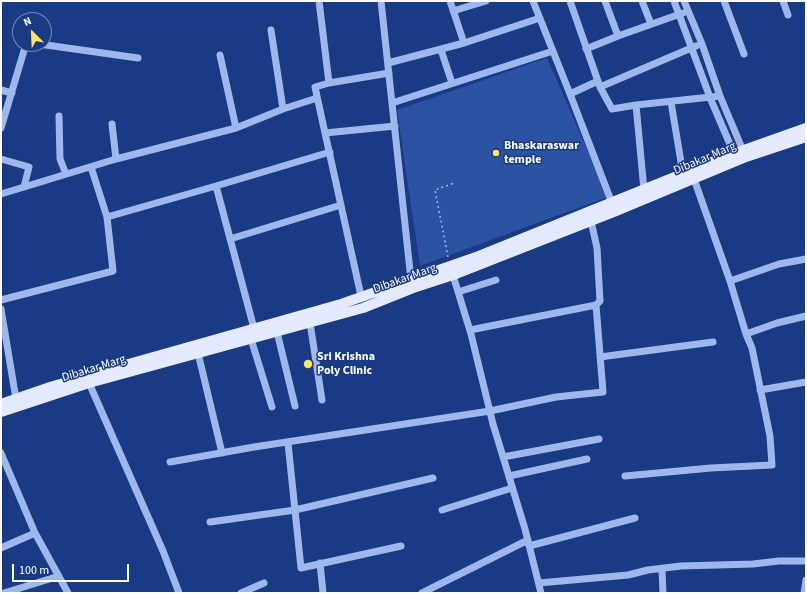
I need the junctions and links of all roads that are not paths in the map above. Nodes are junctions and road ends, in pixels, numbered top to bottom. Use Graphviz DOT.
graph roads {
  1 [pos="319,1"];
  2 [pos="381,1"];
  3 [pos="450,1"];
  4 [pos="486,1"];
  5 [pos="533,1"];
  6 [pos="570,1"];
  7 [pos="605,1"];
  8 [pos="674,1"];
  9 [pos="684,1"];
  10 [pos="724,1"];
  11 [pos="783,1"];
  12 [pos="644,2"];
  13 [pos="453,11"];
  14 [pos="688,11"];
  15 [pos="680,14"];
  16 [pos="788,15"];
  17 [pos="540,18"];
  18 [pos="651,24"];
  19 [pos="271,30"];
  20 [pos="618,36"];
  21 [pos="464,43"];
  22 [pos="702,44"];
  23 [pos="52,46"];
  24 [pos="692,48"];
  25 [pos="586,49"];
  26 [pos="441,50"];
  27 [pos="553,51"];
  28 [pos="24,52"];
  29 [pos="744,54"];
  30 [pos="220,55"];
  31 [pos="138,58"];
  32 [pos="388,63"];
  33 [pos="710,67"];
  34 [pos="701,71"];
  35 [pos="389,73"];
  36 [pos="328,83"];
  37 [pos="452,83"];
  38 [pos="599,84"];
  39 [pos="1,90"];
  40 [pos="12,93"];
  41 [pos="570,94"];
  42 [pos="720,96"];
  43 [pos="318,98"];
  44 [pos="711,98"];
  45 [pos="671,102"];
  46 [pos="392,103"];
  47 [pos="636,105"];
  48 [pos="282,109"];
  49 [pos="59,116"];
  50 [pos="112,124"];
  51 [pos="395,126"];
  52 [pos="1,128"];
  53 [pos="236,128"];
  54 [pos="806,128"];
  55 [pos="325,133"];
  56 [pos="806,137"];
  57 [pos="330,152"];
  58 [pos="740,155"];
  59 [pos="1,159"];
  60 [pos="116,159"];
  61 [pos="91,167"];
  62 [pos="66,174"];
  63 [pos="683,174"];
  64 [pos="694,179"];
  65 [pos="216,186"];
  66 [pos="24,187"];
  67 [pos="644,190"];
  68 [pos="1,194"];
  69 [pos="612,203"];
  70 [pos="341,205"];
  71 [pos="107,217"];
  72 [pos="591,221"];
  73 [pos="230,239"];
  74 [pos="806,259"];
  75 [pos="452,271"];
  76 [pos="411,280"];
  77 [pos="496,280"];
  78 [pos="730,281"];
  79 [pos="458,292"];
  80 [pos="361,296"];
  81 [pos="1,300"];
  82 [pos="596,305"];
  83 [pos="1,313"];
  84 [pos="806,316"];
  85 [pos="310,323"];
  86 [pos="470,330"];
  87 [pos="276,332"];
  88 [pos="746,334"];
  89 [pos="254,335"];
  90 [pos="713,342"];
  91 [pos="198,353"];
  92 [pos="600,357"];
  93 [pos="806,382"];
  94 [pos="88,383"];
  95 [pos="760,390"];
  96 [pos="16,399"];
  97 [pos="322,400"];
  98 [pos="1,404"];
  99 [pos="272,406"];
  100 [pos="295,406"];
  101 [pos="490,411"];
  102 [pos="1,412"];
  103 [pos="599,439"];
  104 [pos="288,443"];
  105 [pos="1,453"];
  106 [pos="222,453"];
  107 [pos="503,456"];
  108 [pos="586,460"];
  109 [pos="170,462"];
  110 [pos="509,476"];
  111 [pos="625,476"];
  112 [pos="433,478"];
  113 [pos="512,488"];
  114 [pos="295,510"];
  115 [pos="442,510"];
  116 [pos="635,518"];
  117 [pos="210,522"];
  118 [pos="35,533"];
  119 [pos="528,543"];
  120 [pos="401,546"];
  121 [pos="1,548"];
  122 [pos="806,561"];
  123 [pos="320,563"];
  124 [pos="662,569"];
  125 [pos="59,576"];
  126 [pos="806,580"];
  127 [pos="264,583"];
  128 [pos="539,583"];
  129 [pos="4,593"];
  130 [pos="68,593"];
  131 [pos="179,593"];
  132 [pos="241,593"];
  133 [pos="323,593"];
  134 [pos="422,593"];
  135 [pos="541,593"];
  136 [pos="663,593"];
  137 [pos="804,593"];
  1 -- 36 [label="street"];
  2 -- 32 [label="street"];
  3 -- 13 [label="street"];
  4 -- 13 [label="street"];
  5 -- 17 [label="street"];
  6 -- 25 [label="street"];
  7 -- 20 [label="street"];
  8 -- 15 [label="street"];
  9 -- 14 [label="street"];
  10 -- 29 [label="street"];
  11 -- 16 [label="street"];
  12 -- 18 [label="street"];
  13 -- 21 [label="street"];
  14 -- 15 [label="street"];
  14 -- 22 [label="street"];
  15 -- 18 [label="street"];
  15 -- 24 [label="street"];
  17 -- 21 [label="street"];
  17 -- 27 [label="street"];
  18 -- 20 [label="street"];
  19 -- 48 [label="street"];
  20 -- 25 [label="street"];
  21 -- 26 [label="street"];
  22 -- 24 [label="street"];
  22 -- 33 [label="street"];
  23 -- 31 [label="street"];
  24 -- 34 [label="street"];
  24 -- 38 [label="street"];
  25 -- 38 [label="street"];
  26 -- 32 [label="street"];
  26 -- 37 [label="street"];
  27 -- 37 [label="street"];
  27 -- 41 [label="street"];
  28 -- 40 [label="street"];
  30 -- 53 [label="street"];
  32 -- 35 [label="street"];
  33 -- 34 [label="street"];
  33 -- 42 [label="street"];
  34 -- 44 [label="street"];
  35 -- 36 [label="street"];
  35 -- 46 [label="street"];
  36 -- 43 [label="street"];
  37 -- 46 [label="street"];
  38 -- 41 [label="street"];
  38 -- 47 [label="street"];
  39 -- 40 [label="street"];
  40 -- 52 [label="street"];
  41 -- 69 [label="street"];
  42 -- 44 [label="street"];
  42 -- 58 [label="street"];
  43 -- 48 [label="street"];
  43 -- 55 [label="street"];
  44 -- 45 [label="street"];
  44 -- 58 [label="street"];
  45 -- 47 [label="street"];
  45 -- 63 [label="street"];
  46 -- 51 [label="street"];
  47 -- 67 [label="street"];
  48 -- 53 [label="street"];
  49 -- 62 [label="street"];
  50 -- 60 [label="street"];
  51 -- 55 [label="street"];
  51 -- 76 [label="street"];
  53 -- 60 [label="street"];
  54 -- 58 [label="main road, Dibakar Marg"];
  55 -- 57 [label="street"];
  56 -- 58 [label="main road, Dibakar Marg"];
  57 -- 65 [label="street"];
  57 -- 70 [label="street"];
  58 -- 63 [label="main road, Dibakar Marg"];
  58 -- 64 [label="main road, Dibakar Marg"];
  59 -- 66 [label="street"];
  60 -- 61 [label="street"];
  61 -- 62 [label="street"];
  61 -- 71 [label="street"];
  62 -- 66 [label="street"];
  63 -- 67 [label="main road, Dibakar Marg"];
  64 -- 72 [label="main road, Dibakar Marg"];
  64 -- 78 [label="street"];
  65 -- 71 [label="street"];
  65 -- 73 [label="street"];
  66 -- 68 [label="street"];
  67 -- 69 [label="main road, Dibakar Marg"];
  69 -- 75 [label="main road, Dibakar Marg"];
  70 -- 73 [label="street"];
  70 -- 80 [label="street"];
  71 -- 81 [label="street"];
  72 -- 75 [label="main road, Dibakar Marg"];
  72 -- 82 [label="street"];
  73 -- 89 [label="street"];
  74 -- 78 [label="street"];
  75 -- 76 [label="main road, Dibakar Marg"];
  75 -- 79 [label="street"];
  75 -- 85 [label="main road, Dibakar Marg"];
  76 -- 80 [label="main road, Dibakar Marg"];
  77 -- 79 [label="street"];
  78 -- 88 [label="street"];
  79 -- 86 [label="street"];
  80 -- 89 [label="main road, Dibakar Marg"];
  82 -- 86 [label="street"];
  82 -- 92 [label="street"];
  83 -- 96 [label="street"];
  84 -- 88 [label="street"];
  85 -- 87 [label="main road, Dibakar Marg"];
  85 -- 97 [label="street"];
  86 -- 101 [label="street"];
  87 -- 89 [label="main road, Dibakar Marg"];
  87 -- 100 [label="street"];
  88 -- 95 [label="street"];
  89 -- 91 [label="main road, Dibakar Marg"];
  89 -- 96 [label="main road, Dibakar Marg"];
  89 -- 99 [label="street"];
  90 -- 92 [label="street"];
  91 -- 94 [label="main road, Dibakar Marg"];
  91 -- 106 [label="street"];
  92 -- 101 [label="street"];
  93 -- 95 [label="street"];
  94 -- 102 [label="main road, Dibakar Marg"];
  94 -- 131 [label="street"];
  95 -- 111 [label="street"];
  96 -- 98 [label="main road, Dibakar Marg"];
  101 -- 104 [label="street"];
  101 -- 107 [label="street"];
  103 -- 107 [label="street"];
  104 -- 106 [label="street"];
  104 -- 114 [label="street"];
  105 -- 118 [label="street"];
  106 -- 109 [label="street"];
  107 -- 110 [label="street"];
  108 -- 110 [label="street"];
  110 -- 113 [label="street"];
  112 -- 114 [label="street"];
  113 -- 115 [label="street"];
  113 -- 119 [label="street"];
  114 -- 117 [label="street"];
  114 -- 123 [label="street"];
  116 -- 119 [label="street"];
  118 -- 121 [label="street"];
  118 -- 125 [label="street"];
  119 -- 128 [label="street"];
  119 -- 134 [label="street"];
  120 -- 123 [label="street"];
  122 -- 124 [label="street"];
  123 -- 133 [label="street"];
  124 -- 128 [label="street"];
  124 -- 136 [label="street"];
  125 -- 129 [label="street"];
  125 -- 130 [label="street"];
  126 -- 137 [label="street"];
  127 -- 132 [label="street"];
  128 -- 135 [label="street"];
}
